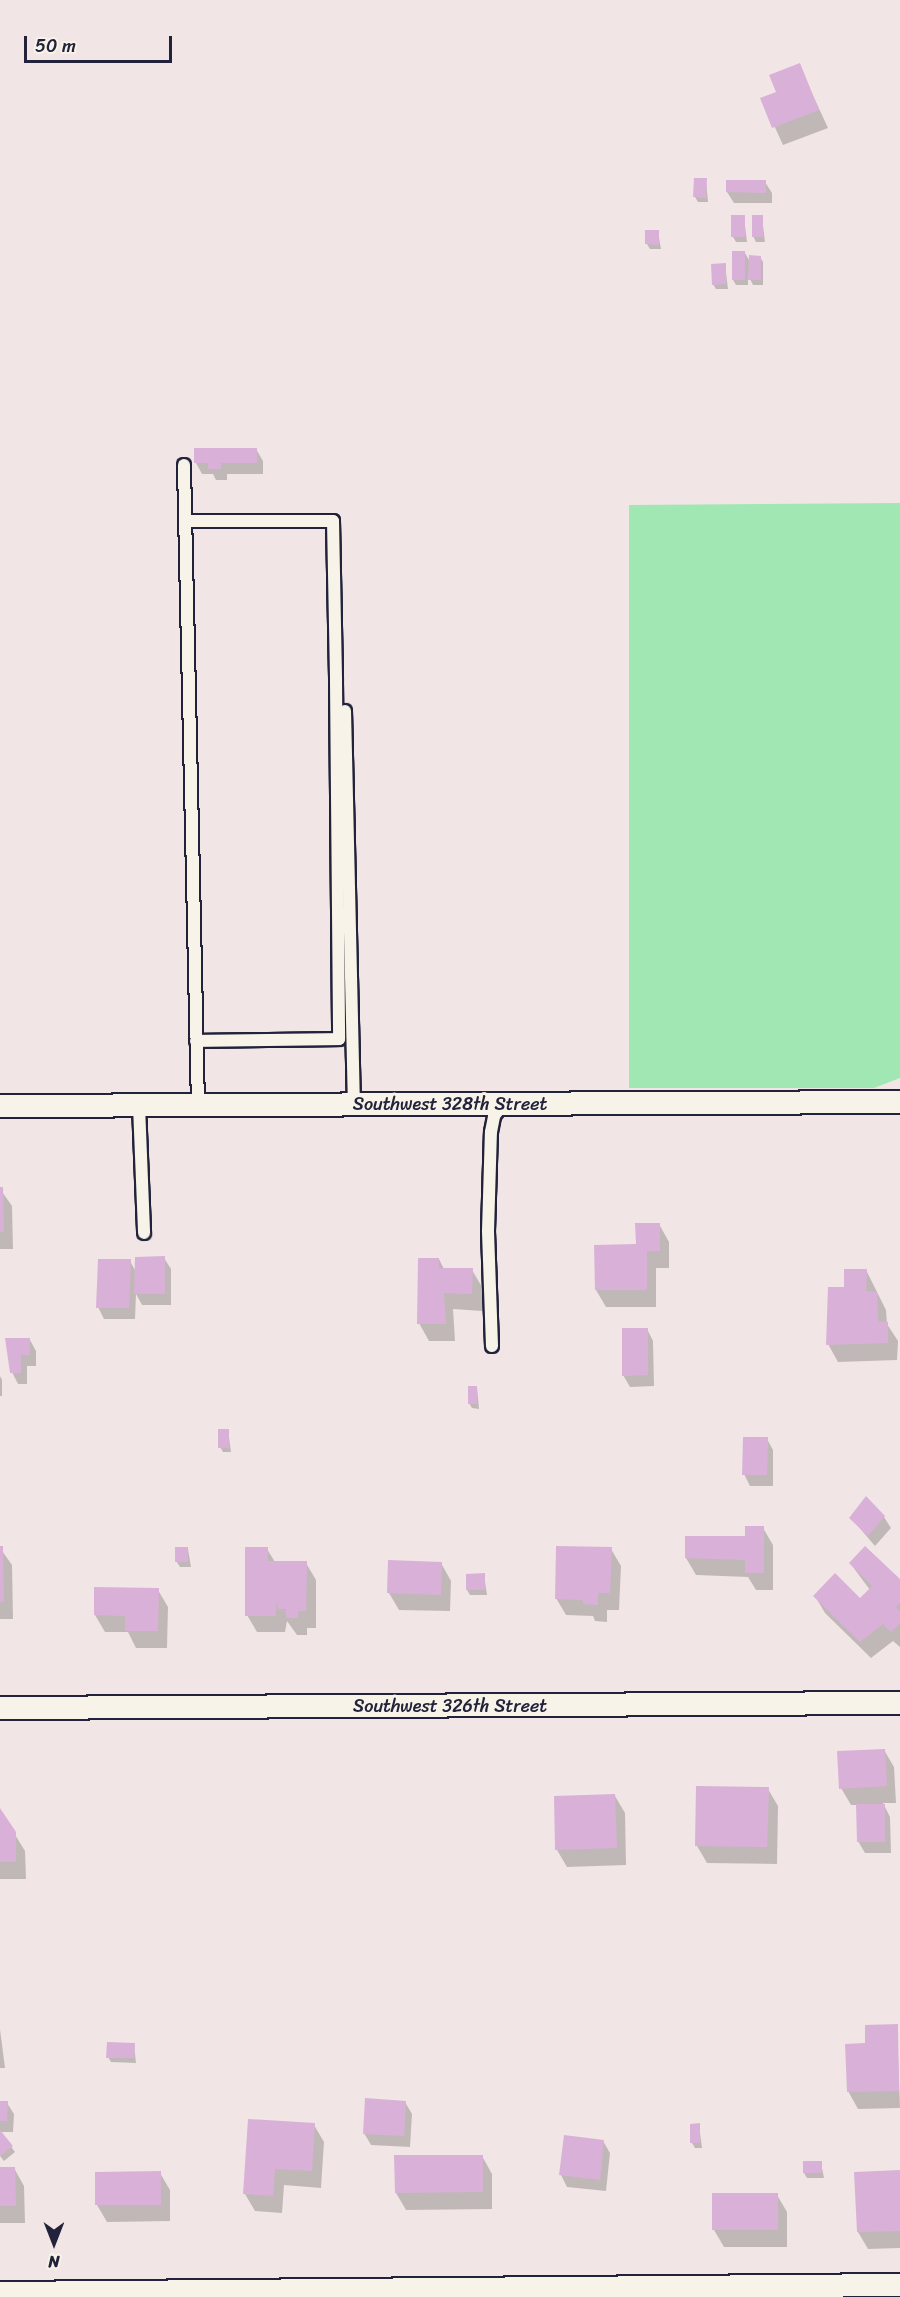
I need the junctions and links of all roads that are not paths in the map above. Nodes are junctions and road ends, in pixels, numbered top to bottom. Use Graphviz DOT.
graph roads {
  1 [pos="184,465"];
  2 [pos="185,521"];
  3 [pos="345,711"];
  4 [pos="196,1041"];
  5 [pos="900,1102"];
  6 [pos="503,1104"];
  7 [pos="198,1105"];
  8 [pos="354,1105"];
  9 [pos="0,1106"];
  10 [pos="139,1106"];
  11 [pos="144,1233"];
  12 [pos="492,1346"];
  13 [pos="900,1703"];
  14 [pos="0,1708"];
  15 [pos="900,2285"];
  16 [pos="0,2293"];
  17 [pos="518,2293"];
  18 [pos="216,2295"];
  19 [pos="57,2296"];
  1 -- 2 [label="lane"];
  2 -- 4 [label="lane"];
  2 -- 4 [label="lane"];
  3 -- 8 [label="lane"];
  4 -- 7 [label="lane"];
  5 -- 6 [label="street, Southwest 328th Street"];
  6 -- 8 [label="street, Southwest 328th Street"];
  6 -- 12 [label="lane"];
  7 -- 8 [label="street, Southwest 328th Street"];
  7 -- 10 [label="street, Southwest 328th Street"];
  9 -- 10 [label="street, Southwest 328th Street"];
  10 -- 11 [label="lane"];
  13 -- 14 [label="street, Southwest 326th Street"];
  15 -- 17 [label="street"];
  16 -- 19 [label="street"];
  17 -- 18 [label="street"];
  18 -- 19 [label="street"];
}
